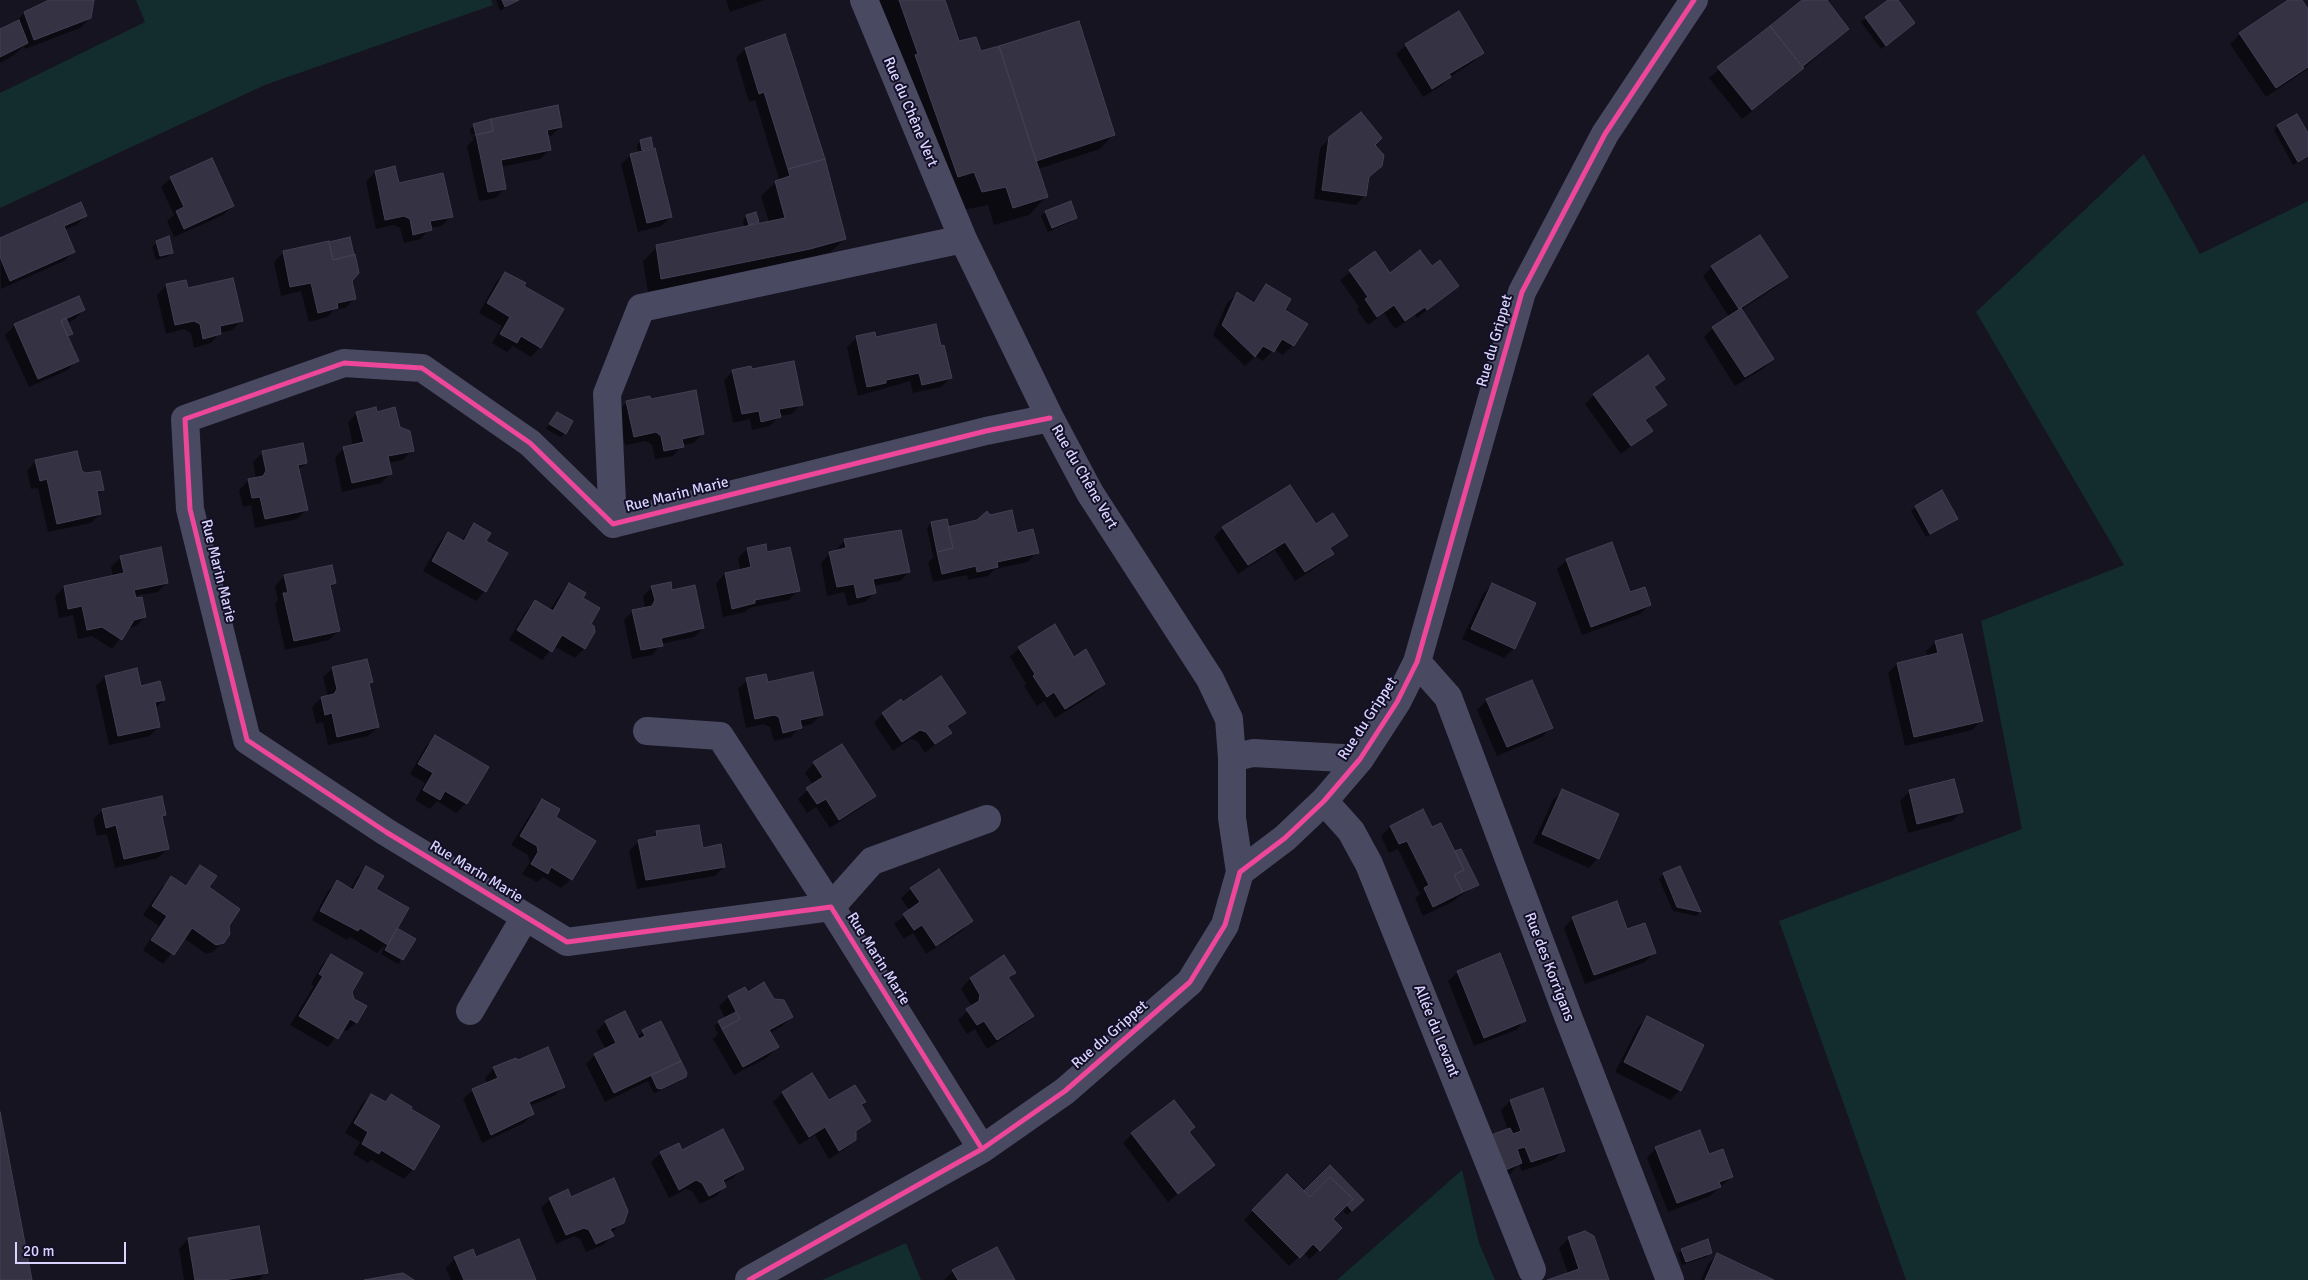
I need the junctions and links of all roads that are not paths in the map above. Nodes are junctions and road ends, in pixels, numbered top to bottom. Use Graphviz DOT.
graph roads {
  1 [pos="864,0"];
  2 [pos="1694,0"];
  3 [pos="963,239"];
  4 [pos="1050,418"];
  5 [pos="613,524"];
  6 [pos="1417,662"];
  7 [pos="647,731"];
  8 [pos="1232,758"];
  9 [pos="1360,759"];
  10 [pos="1324,801"];
  11 [pos="987,819"];
  12 [pos="1240,872"];
  13 [pos="831,907"];
  14 [pos="526,917"];
  15 [pos="470,1011"];
  16 [pos="982,1149"];
  17 [pos="1532,1270"];
  18 [pos="749,1280"];
  19 [pos="1670,1280"];
  1 -- 3 [label="street, Rue du Chêne Vert"];
  2 -- 6 [label="street, Rue du Grippet"];
  3 -- 4 [label="street, Rue du Chêne Vert"];
  3 -- 5 [label="street"];
  4 -- 5 [label="street, Rue Marin Marie"];
  4 -- 8 [label="street, Rue du Chêne Vert"];
  5 -- 14 [label="street, Rue Marin Marie"];
  6 -- 9 [label="street, Rue du Grippet"];
  6 -- 19 [label="street, Rue des Korrigans"];
  7 -- 13 [label="street"];
  8 -- 9 [label="street, Rue du Grippet"];
  8 -- 12 [label="street, Rue du Chêne Vert"];
  9 -- 10 [label="street, Rue du Grippet"];
  10 -- 12 [label="street, Rue du Grippet"];
  10 -- 17 [label="street, Allée du Levant"];
  11 -- 13 [label="street"];
  12 -- 16 [label="street, Rue du Grippet"];
  13 -- 14 [label="street, Rue Marin Marie"];
  13 -- 16 [label="street, Rue Marin Marie"];
  14 -- 15 [label="street"];
  16 -- 18 [label="street, Rue du Grippet"];
}
